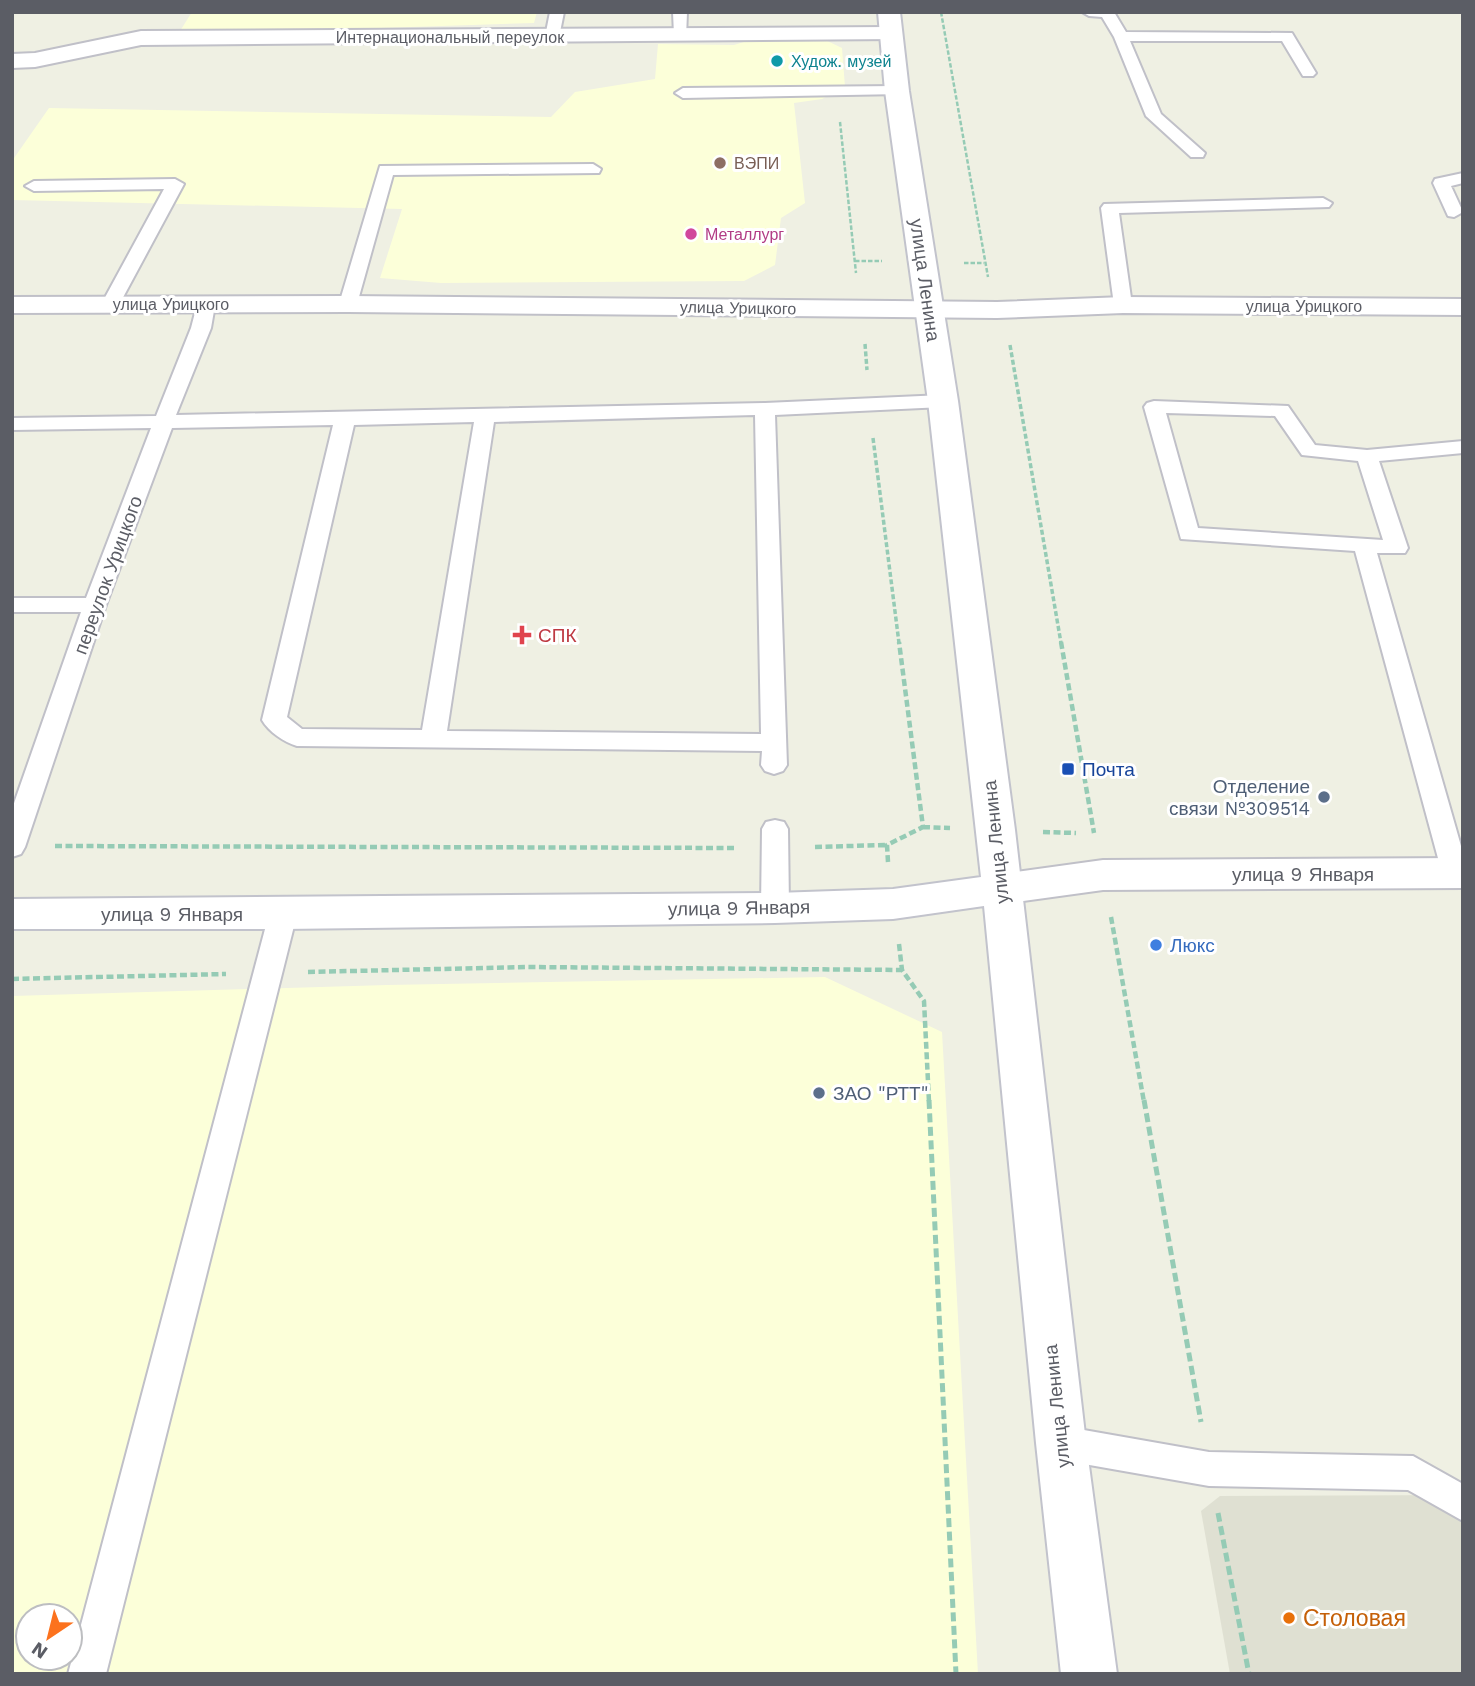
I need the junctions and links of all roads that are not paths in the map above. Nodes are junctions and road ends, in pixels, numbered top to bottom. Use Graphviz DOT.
graph roads {
  1 [pos="557,12"];
  2 [pos="680,12"];
  3 [pos="1089,12"];
  4 [pos="890,23"];
  5 [pos="681,35"];
  6 [pos="552,37"];
  7 [pos="1121,37"];
  8 [pos="12,61"];
  9 [pos="1308,73"];
  10 [pos="897,91"];
  11 [pos="683,93"];
  12 [pos="1197,153"];
  13 [pos="593,169"];
  14 [pos="1463,178"];
  15 [pos="34,186"];
  16 [pos="1323,202"];
  17 [pos="1454,212"];
  18 [pos="111,303"];
  19 [pos="348,304"];
  20 [pos="12,305"];
  21 [pos="206,305"];
  22 [pos="1123,305"];
  23 [pos="1463,307"];
  24 [pos="929,308"];
  25 [pos="943,401"];
  26 [pos="765,409"];
  27 [pos="485,416"];
  28 [pos="345,419"];
  29 [pos="166,420"];
  30 [pos="12,424"];
  31 [pos="1463,447"];
  32 [pos="1367,456"];
  33 [pos="1364,545"];
  34 [pos="12,606"];
  35 [pos="95,606"];
  36 [pos="433,739"];
  37 [pos="775,838"];
  38 [pos="12,847"];
  39 [pos="1459,873"];
  40 [pos="1001,889"];
  41 [pos="775,908"];
  42 [pos="12,914"];
  43 [pos="283,914"];
  44 [pos="1061,1443"];
  45 [pos="1463,1504"];
  46 [pos="87,1674"];
  47 [pos="1089,1674"];
  1 -- 6 [label="lane"];
  2 -- 5 [label="lane"];
  3 -- 7 [label="lane"];
  4 -- 5 [label="street, Интернациональный переулок"];
  4 -- 10 [label="street, улица Ленина"];
  5 -- 6 [label="street, Интернациональный переулок"];
  6 -- 8 [label="street, Интернациональный переулок"];
  7 -- 9 [label="lane"];
  7 -- 12 [label="lane"];
  10 -- 11 [label="lane"];
  10 -- 24 [label="street, улица Ленина"];
  13 -- 19 [label="lane"];
  14 -- 17 [label="lane"];
  15 -- 18 [label="lane"];
  16 -- 22 [label="lane"];
  18 -- 20 [label="street, улица Урицкого"];
  18 -- 21 [label="street, улица Урицкого"];
  19 -- 21 [label="street, улица Урицкого"];
  19 -- 24 [label="street, улица Урицкого"];
  21 -- 29 [label="lane, переулок Урицкого"];
  22 -- 23 [label="street, улица Урицкого"];
  22 -- 24 [label="street, улица Урицкого"];
  24 -- 25 [label="street, улица Ленина"];
  25 -- 26 [label="lane"];
  25 -- 40 [label="street, улица Ленина"];
  26 -- 27 [label="lane"];
  26 -- 36 [label="lane"];
  27 -- 28 [label="lane"];
  27 -- 36 [label="lane"];
  28 -- 29 [label="lane"];
  28 -- 36 [label="lane"];
  29 -- 30 [label="lane"];
  29 -- 35 [label="lane, переулок Урицкого"];
  31 -- 32 [label="lane"];
  32 -- 33 [label="lane"];
  32 -- 33 [label="lane"];
  33 -- 39 [label="lane"];
  34 -- 35 [label="lane"];
  35 -- 38 [label="lane, переулок Урицкого"];
  37 -- 41 [label="lane"];
  39 -- 40 [label="street, улица 9 Января"];
  40 -- 41 [label="street, улица 9 Января"];
  40 -- 44 [label="street, улица Ленина"];
  41 -- 43 [label="street, улица 9 Января"];
  42 -- 43 [label="street, улица 9 Января"];
  43 -- 46 [label="lane"];
  44 -- 45 [label="lane"];
  44 -- 47 [label="street, улица Ленина"];
}
